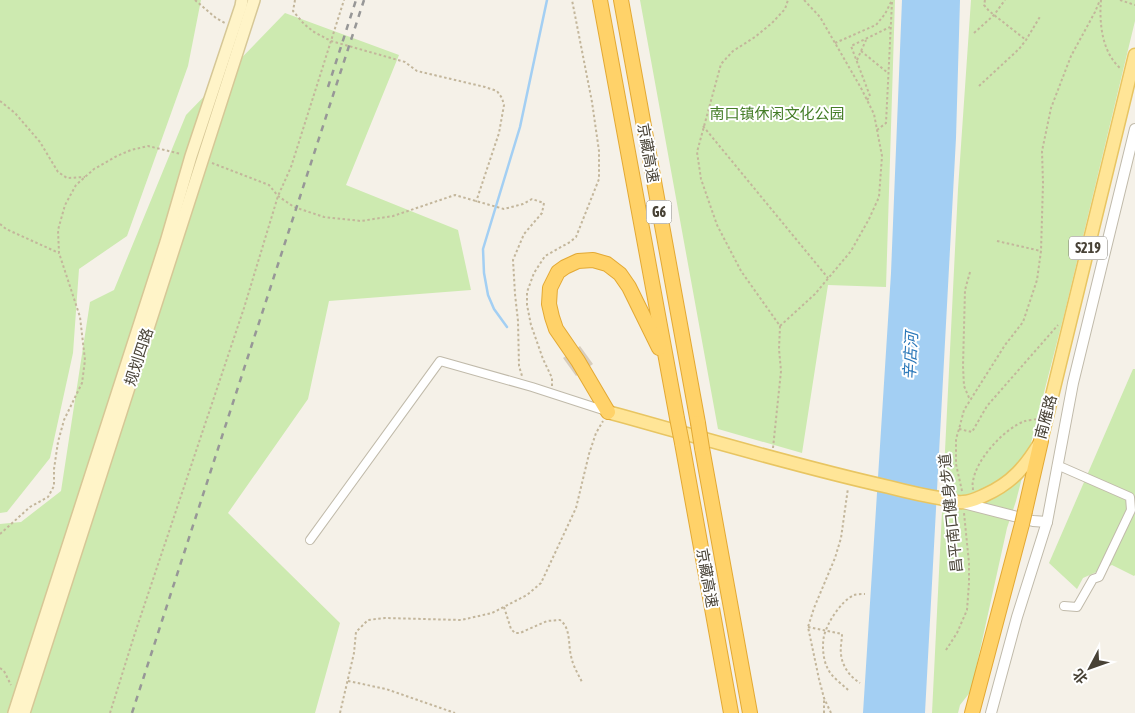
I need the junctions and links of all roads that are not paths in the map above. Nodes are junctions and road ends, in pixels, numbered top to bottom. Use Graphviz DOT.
graph roads {
  1 [pos="242,0"];
  2 [pos="254,0"];
  3 [pos="600,0"];
  4 [pos="621,0"];
  5 [pos="1135,55"];
  6 [pos="1135,130"];
  7 [pos="197,158"];
  8 [pos="668,367"];
  9 [pos="608,412"];
  10 [pos="1041,441"];
  11 [pos="1057,465"];
  12 [pos="968,501"];
  13 [pos="1047,522"];
  14 [pos="310,540"];
  15 [pos="1064,606"];
  16 [pos="14,713"];
  17 [pos="24,713"];
  18 [pos="731,713"];
  19 [pos="750,713"];
  20 [pos="972,713"];
  21 [pos="991,713"];
  1 -- 7 [label="main road, 规划四路"];
  2 -- 7 [label="main road, 规划四路"];
  3 -- 8 [label="highway, 京藏高速 / G6"];
  4 -- 19 [label="highway, 京藏高速 / G6, bridge"];
  5 -- 10 [label="main road, 南雁路 / S219"];
  6 -- 11 [label="street"];
  7 -- 16 [label="main road, 规划四路"];
  7 -- 17 [label="main road, 规划四路"];
  8 -- 9 [label="highway"];
  8 -- 18 [label="highway, 京藏高速 / G6, bridge"];
  9 -- 12 [label="main road"];
  9 -- 14 [label="street"];
  10 -- 12 [label="main road, 南雁路"];
  10 -- 20 [label="highway"];
  11 -- 13 [label="street"];
  11 -- 15 [label="street"];
  12 -- 13 [label="street"];
  13 -- 21 [label="street"];
}
